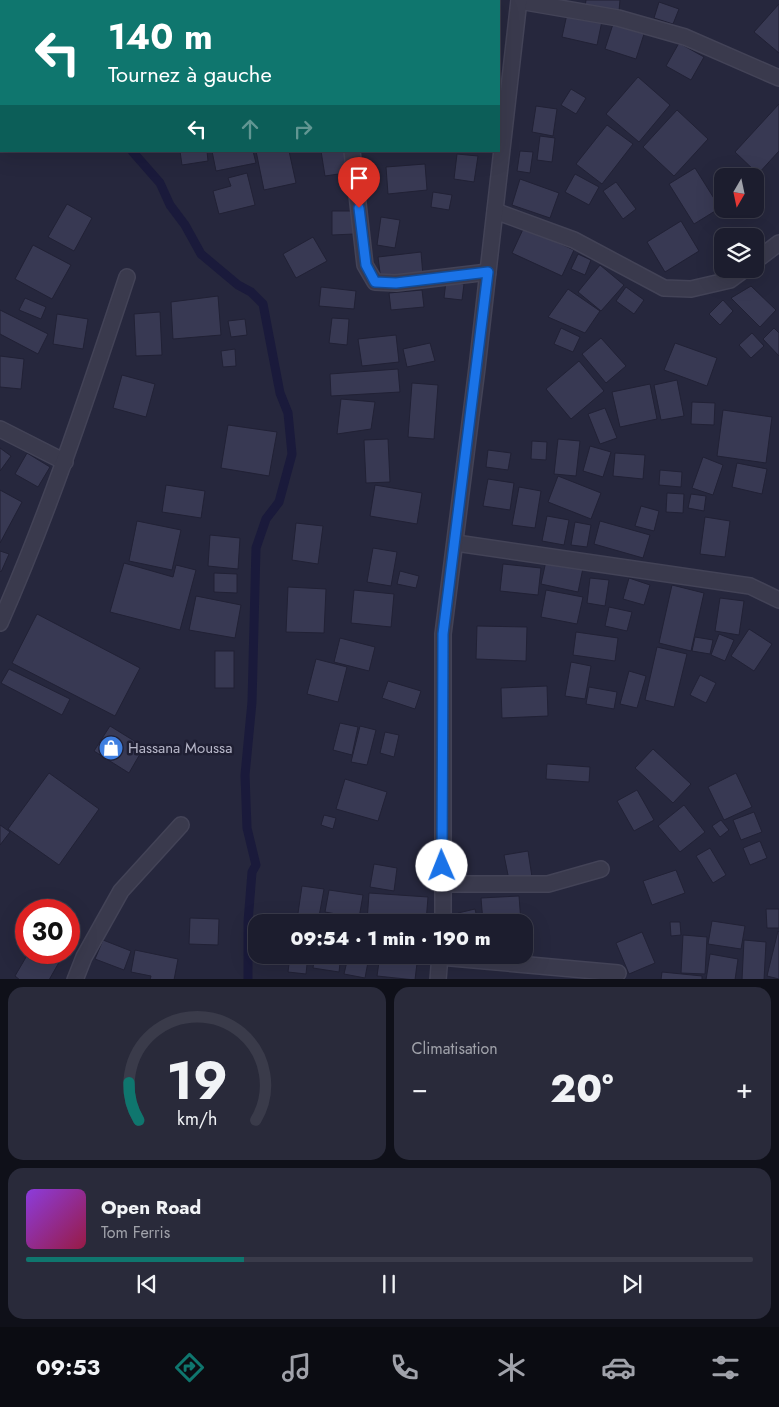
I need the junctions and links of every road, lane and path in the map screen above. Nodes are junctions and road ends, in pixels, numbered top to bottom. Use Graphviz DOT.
graph roads {
  1 [pos="519,1"];
  2 [pos="779,78"];
  3 [pos="352,152"];
  4 [pos="495,211"];
  5 [pos="779,243"];
  6 [pos="764,254"];
  7 [pos="488,272"];
  8 [pos="127,277"];
  9 [pos="733,278"];
  10 [pos="0,429"];
  11 [pos="65,462"];
  12 [pos="456,543"];
  13 [pos="779,600"];
  14 [pos="0,623"];
  15 [pos="181,825"];
  16 [pos="601,869"];
  17 [pos="443,884"];
  18 [pos="443,914"];
  19 [pos="439,964"];
  20 [pos="524,964"];
  21 [pos="618,973"];
  22 [pos="75,979"];
  23 [pos="438,979"];
  1 -- 2 [label="street"];
  1 -- 4 [label="street"];
  3 -- 7 [label="street"];
  4 -- 7 [label="street"];
  4 -- 9 [label="street"];
  5 -- 6 [label="street"];
  7 -- 12 [label="street"];
  8 -- 11 [label="street"];
  10 -- 11 [label="street"];
  11 -- 14 [label="street"];
  12 -- 13 [label="street"];
  12 -- 17 [label="street"];
  15 -- 22 [label="street"];
  16 -- 17 [label="street"];
  17 -- 18 [label="street"];
  19 -- 23 [label="street"];
  20 -- 21 [label="street"];
}
